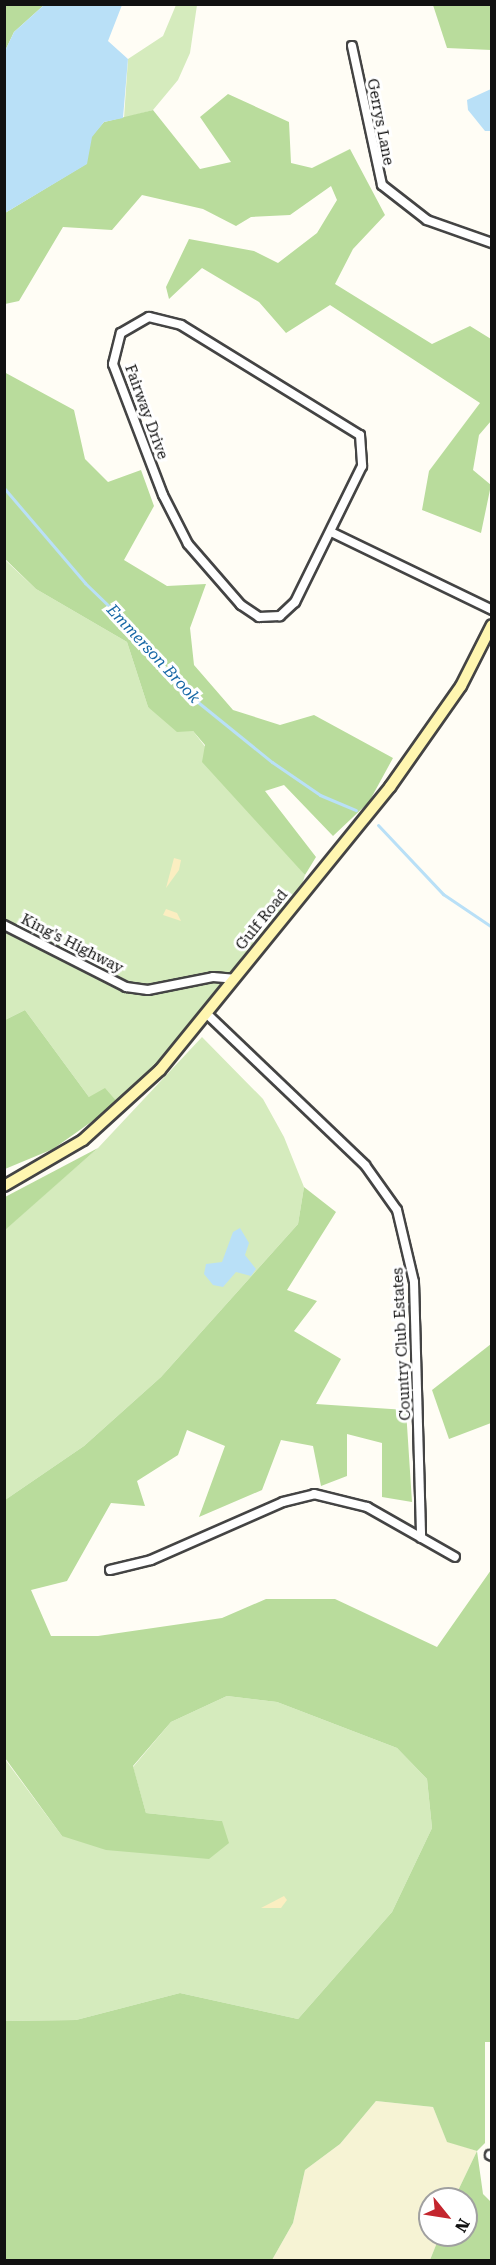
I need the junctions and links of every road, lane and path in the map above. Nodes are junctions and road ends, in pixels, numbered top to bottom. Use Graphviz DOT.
graph roads {
  1 [pos="352,46"];
  2 [pos="492,243"];
  3 [pos="331,532"];
  4 [pos="492,610"];
  5 [pos="492,625"];
  6 [pos="4,925"];
  7 [pos="234,979"];
  8 [pos="206,1013"];
  9 [pos="4,1186"];
  10 [pos="421,1538"];
  11 [pos="455,1557"];
  12 [pos="110,1570"];
  1 -- 2 [label="street, Gerrys Lane"];
  3 -- 3 [label="street, Fairway Drive"];
  3 -- 4 [label="street"];
  5 -- 7 [label="street, Gulf Road"];
  6 -- 7 [label="street, King's Highway"];
  7 -- 8 [label="street, Gulf Road"];
  8 -- 9 [label="street, Gulf Road"];
  8 -- 10 [label="street, Country Club Estates"];
  10 -- 11 [label="street"];
  10 -- 12 [label="street"];
}
